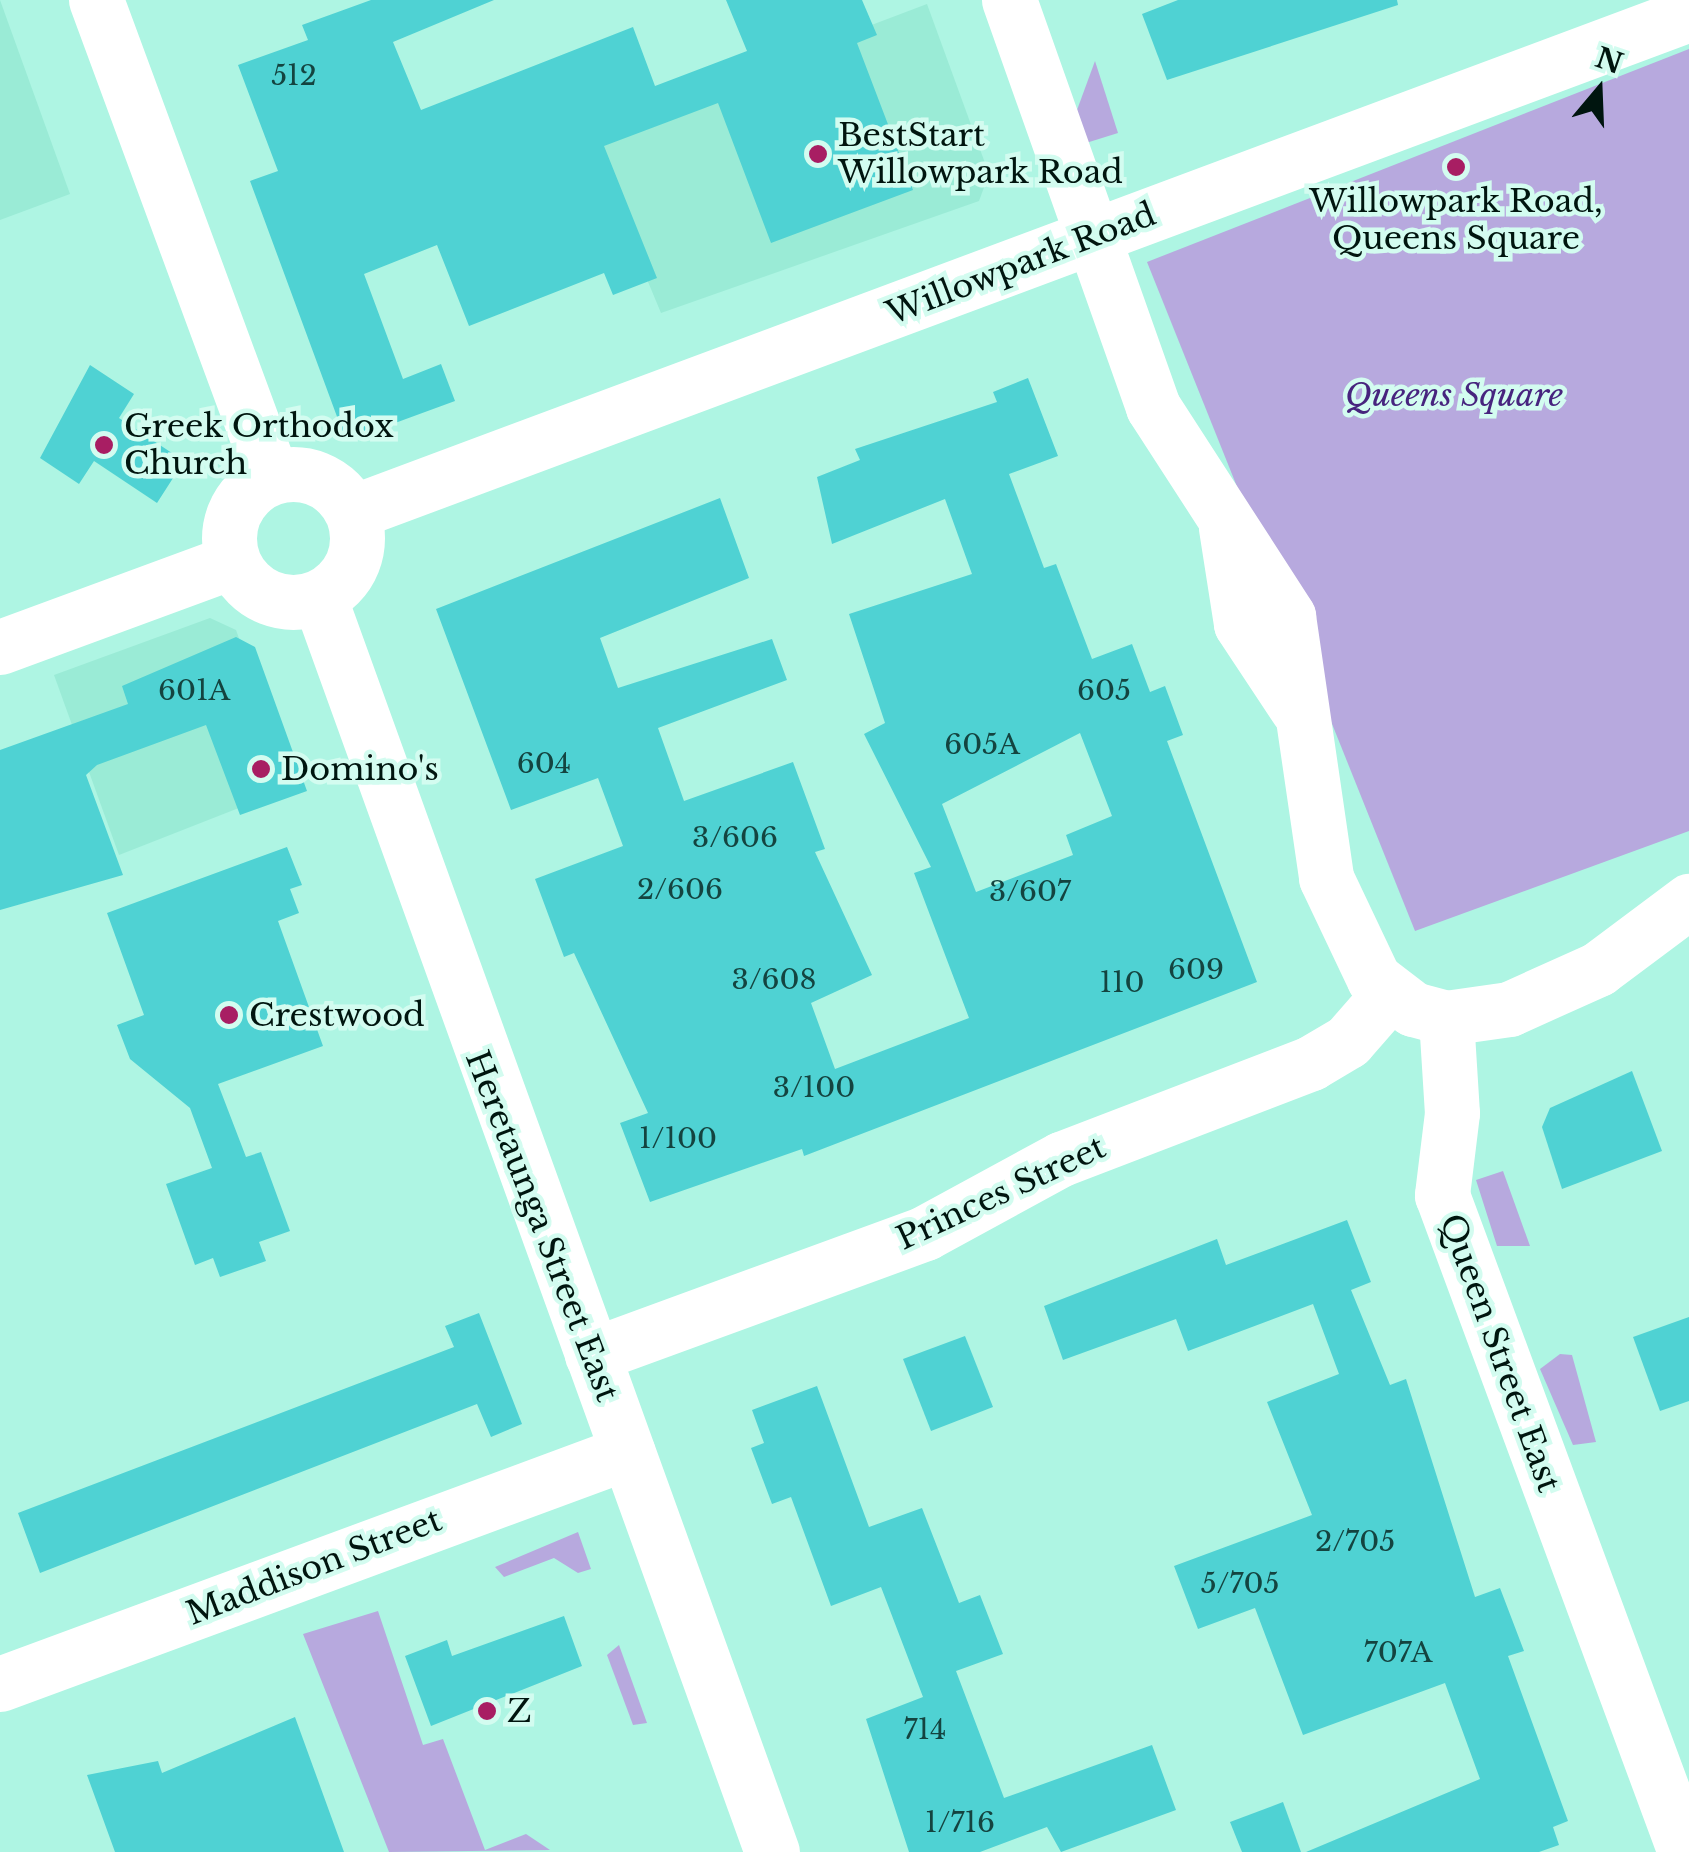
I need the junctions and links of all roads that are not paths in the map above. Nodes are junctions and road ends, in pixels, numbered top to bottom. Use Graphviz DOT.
graph roads {
  1 [pos="96,0"];
  2 [pos="1009,0"];
  3 [pos="1689,14"];
  4 [pos="1094,238"];
  5 [pos="272,476"];
  6 [pos="353,512"];
  7 [pos="231,562"];
  8 [pos="319,597"];
  9 [pos="0,647"];
  10 [pos="1686,910"];
  11 [pos="1389,994"];
  12 [pos="1446,1018"];
  13 [pos="592,1355"];
  14 [pos="628,1452"];
  15 [pos="0,1684"];
  16 [pos="772,1852"];
  17 [pos="1685,1852"];
  1 -- 5 [label="main road"];
  2 -- 4 [label="main road"];
  3 -- 4 [label="main road, Willowpark Road"];
  4 -- 6 [label="main road, Willowpark Road"];
  4 -- 11 [label="main road"];
  5 -- 6 [label="main road"];
  5 -- 7 [label="main road"];
  6 -- 8 [label="main road"];
  7 -- 8 [label="main road"];
  7 -- 9 [label="main road"];
  8 -- 13 [label="main road, Heretaunga Street East"];
  10 -- 12 [label="main road"];
  11 -- 12 [label="main road"];
  11 -- 13 [label="main road, Princes Street"];
  12 -- 17 [label="main road, Queen Street East"];
  13 -- 14 [label="main road, Heretaunga Street East"];
  14 -- 15 [label="main road, Maddison Street"];
  14 -- 16 [label="main road, Heretaunga Street East"];
}
